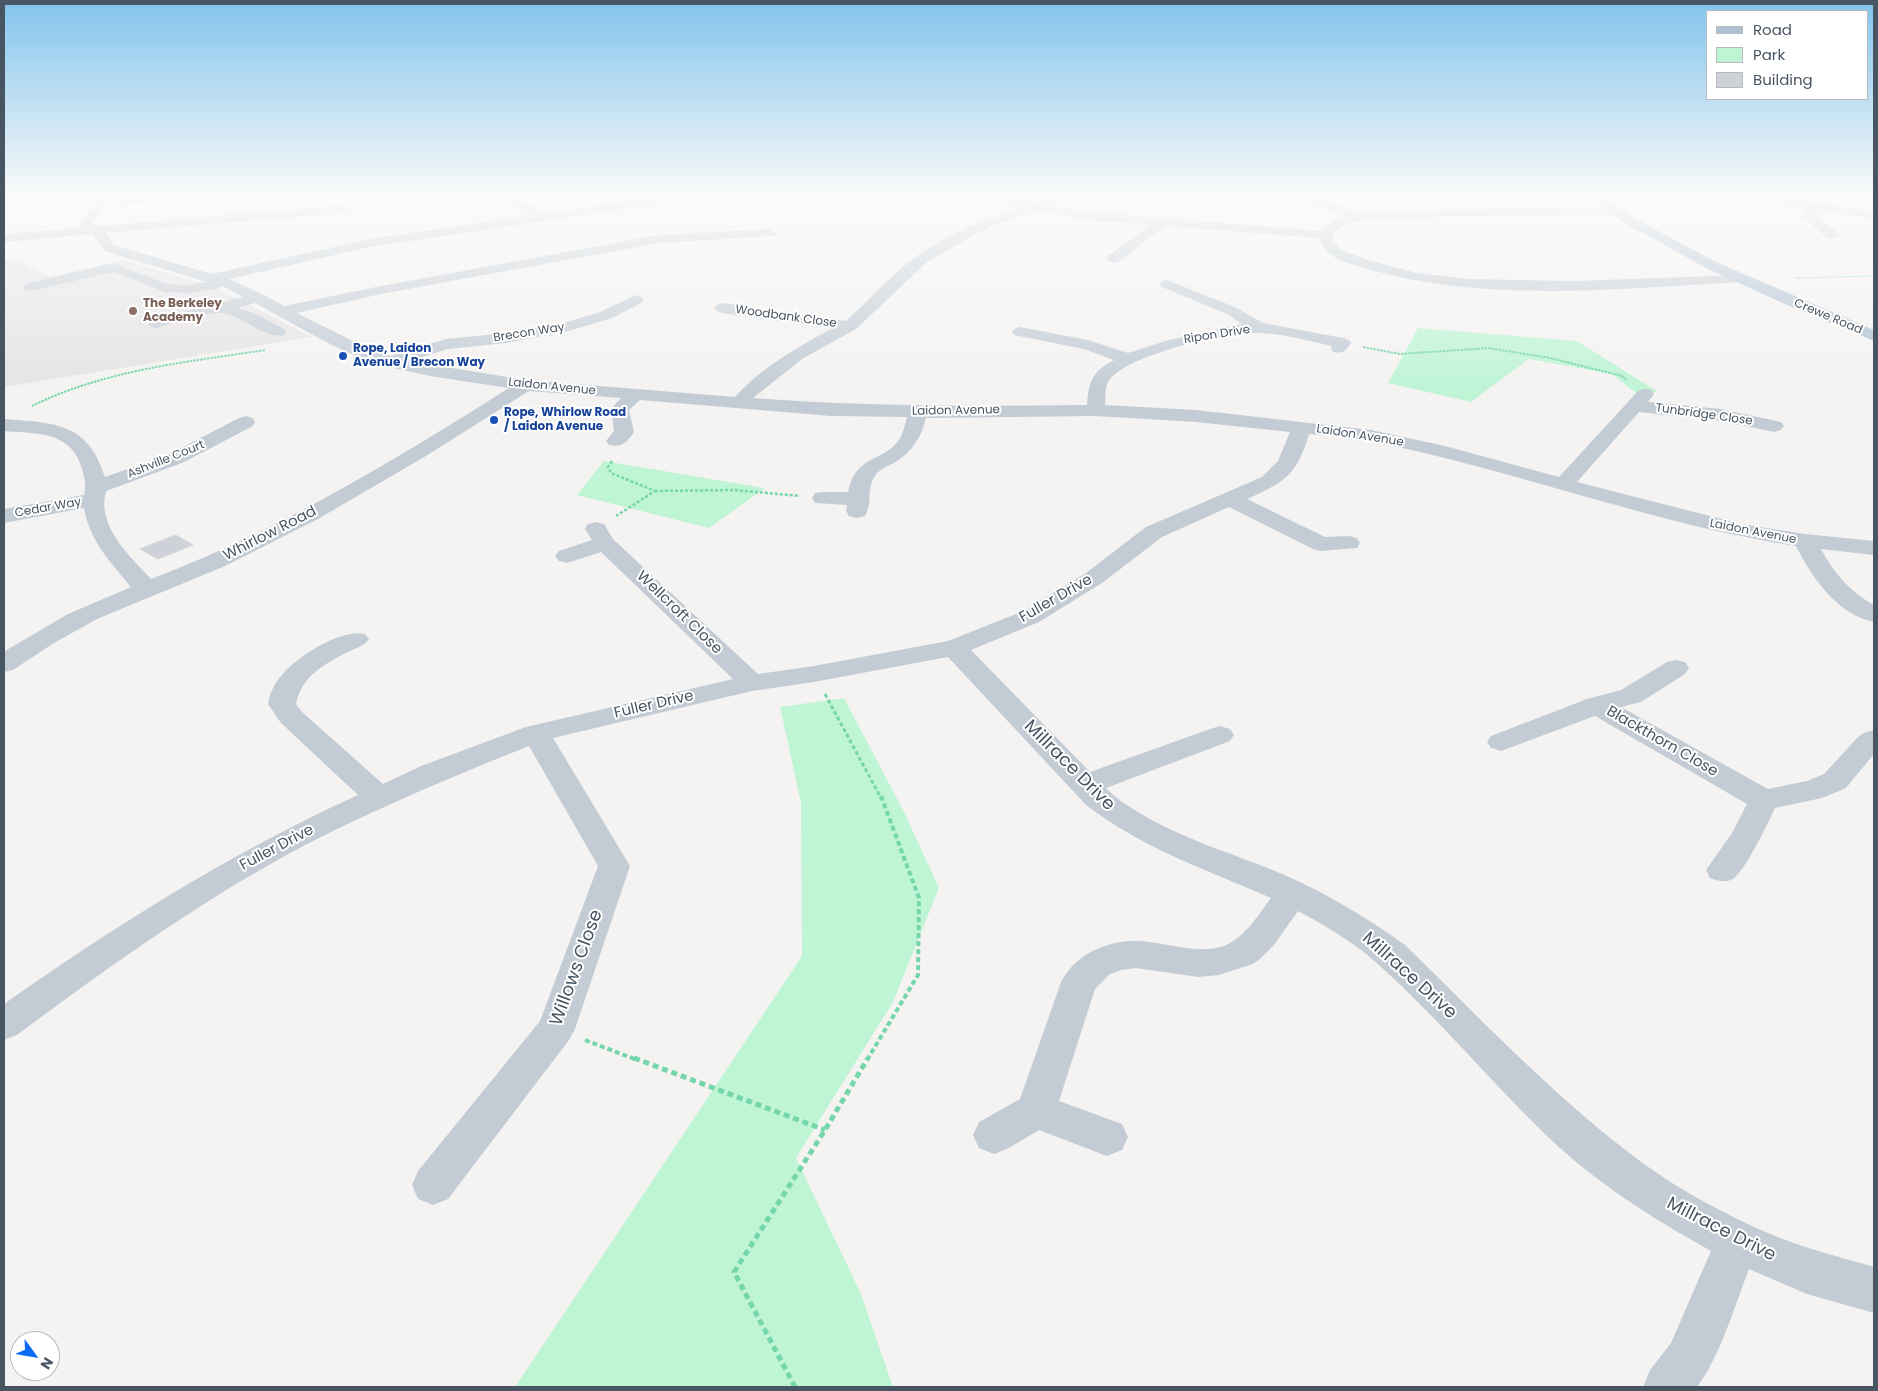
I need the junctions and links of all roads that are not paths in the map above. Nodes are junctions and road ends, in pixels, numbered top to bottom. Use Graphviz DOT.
graph roads {
  1 [pos="131,261"];
  2 [pos="151,261"];
  3 [pos="297,261"];
  4 [pos="545,261"];
  5 [pos="920,261"];
  6 [pos="1357,261"];
  7 [pos="1704,261"];
  8 [pos="114,268"];
  9 [pos="1739,278"];
  10 [pos="220,280"];
  11 [pos="1167,284"];
  12 [pos="30,287"];
  13 [pos="202,298"];
  14 [pos="259,298"];
  15 [pos="636,300"];
  16 [pos="219,308"];
  17 [pos="722,308"];
  18 [pos="285,311"];
  19 [pos="156,316"];
  20 [pos="850,326"];
  21 [pos="1259,328"];
  22 [pos="278,332"];
  23 [pos="1019,333"];
  24 [pos="1874,336"];
  25 [pos="1344,343"];
  26 [pos="1129,359"];
  27 [pos="390,362"];
  28 [pos="526,385"];
  29 [pos="635,395"];
  30 [pos="739,403"];
  31 [pos="1095,410"];
  32 [pos="918,412"];
  33 [pos="6,422"];
  34 [pos="207,424"];
  35 [pos="1774,426"];
  36 [pos="1301,427"];
  37 [pos="628,436"];
  38 [pos="1565,483"];
  39 [pos="95,494"];
  40 [pos="823,498"];
  41 [pos="1229,498"];
  42 [pos="4,516"];
  43 [pos="1805,542"];
  44 [pos="1349,543"];
  45 [pos="1874,548"];
  46 [pos="567,556"];
  47 [pos="146,589"];
  48 [pos="1874,616"];
  49 [pos="356,638"];
  50 [pos="954,648"];
  51 [pos="4,664"];
  52 [pos="1676,668"];
  53 [pos="752,683"];
  54 [pos="1597,705"];
  55 [pos="536,733"];
  56 [pos="1220,735"];
  57 [pos="1874,739"];
  58 [pos="1501,742"];
  59 [pos="1085,785"];
  60 [pos="378,796"];
  61 [pos="1764,800"];
  62 [pos="1722,870"];
  63 [pos="1293,893"];
  64 [pos="4,1024"];
  65 [pos="1036,1111"];
  66 [pos="994,1135"];
  67 [pos="1107,1137"];
  68 [pos="433,1185"];
  69 [pos="1737,1242"];
  70 [pos="1874,1290"];
  71 [pos="1667,1387"];
  1 -- 8 [label="street"];
  2 -- 10 [label="street, Laidon Avenue"];
  3 -- 10 [label="street"];
  4 -- 18 [label="street"];
  5 -- 20 [label="street"];
  6 -- 9 [label="street"];
  7 -- 9 [label="main road, Crewe Road"];
  8 -- 10 [label="street"];
  8 -- 12 [label="street"];
  9 -- 24 [label="main road, Crewe Road"];
  10 -- 14 [label="street, Laidon Avenue"];
  11 -- 21 [label="street"];
  13 -- 16 [label="street"];
  14 -- 16 [label="street"];
  14 -- 18 [label="street, Laidon Avenue"];
  15 -- 27 [label="street, Brecon Way"];
  16 -- 19 [label="street"];
  16 -- 22 [label="street"];
  17 -- 20 [label="street, Woodbank Close"];
  18 -- 27 [label="street, Laidon Avenue"];
  20 -- 30 [label="street"];
  21 -- 25 [label="street, Ripon Drive"];
  21 -- 26 [label="street, Ripon Drive"];
  23 -- 26 [label="street"];
  26 -- 31 [label="street, Ripon Drive"];
  27 -- 28 [label="street, Laidon Avenue"];
  28 -- 29 [label="street, Laidon Avenue"];
  28 -- 47 [label="street, Whirlow Road"];
  29 -- 30 [label="street, Laidon Avenue"];
  29 -- 37 [label="street"];
  30 -- 32 [label="street, Laidon Avenue"];
  31 -- 32 [label="street, Laidon Avenue"];
  31 -- 36 [label="street, Laidon Avenue"];
  32 -- 40 [label="street"];
  33 -- 39 [label="street"];
  34 -- 39 [label="street, Ashville Court"];
  35 -- 38 [label="street, Tunbridge Close"];
  36 -- 38 [label="street, Laidon Avenue"];
  36 -- 41 [label="street, Fuller Drive"];
  38 -- 43 [label="street, Laidon Avenue"];
  39 -- 42 [label="street, Cedar Way"];
  39 -- 47 [label="street"];
  41 -- 44 [label="street"];
  41 -- 50 [label="street, Fuller Drive"];
  43 -- 45 [label="street, Laidon Avenue"];
  43 -- 48 [label="street"];
  46 -- 53 [label="street, Wellcroft Close"];
  47 -- 51 [label="street, Whirlow Road"];
  49 -- 60 [label="street"];
  50 -- 53 [label="street, Fuller Drive"];
  50 -- 59 [label="street, Millrace Drive"];
  52 -- 54 [label="street"];
  53 -- 55 [label="street, Fuller Drive"];
  54 -- 58 [label="street, Blackthorn Close"];
  54 -- 61 [label="street, Blackthorn Close"];
  55 -- 60 [label="street, Fuller Drive"];
  55 -- 68 [label="street, Willows Close"];
  56 -- 59 [label="street"];
  57 -- 61 [label="street"];
  59 -- 63 [label="street, Millrace Drive"];
  60 -- 64 [label="street, Fuller Drive"];
  61 -- 62 [label="street"];
  63 -- 65 [label="street"];
  63 -- 69 [label="street, Millrace Drive"];
  65 -- 66 [label="street"];
  65 -- 67 [label="street"];
  69 -- 70 [label="street, Millrace Drive"];
  69 -- 71 [label="street"];
}
